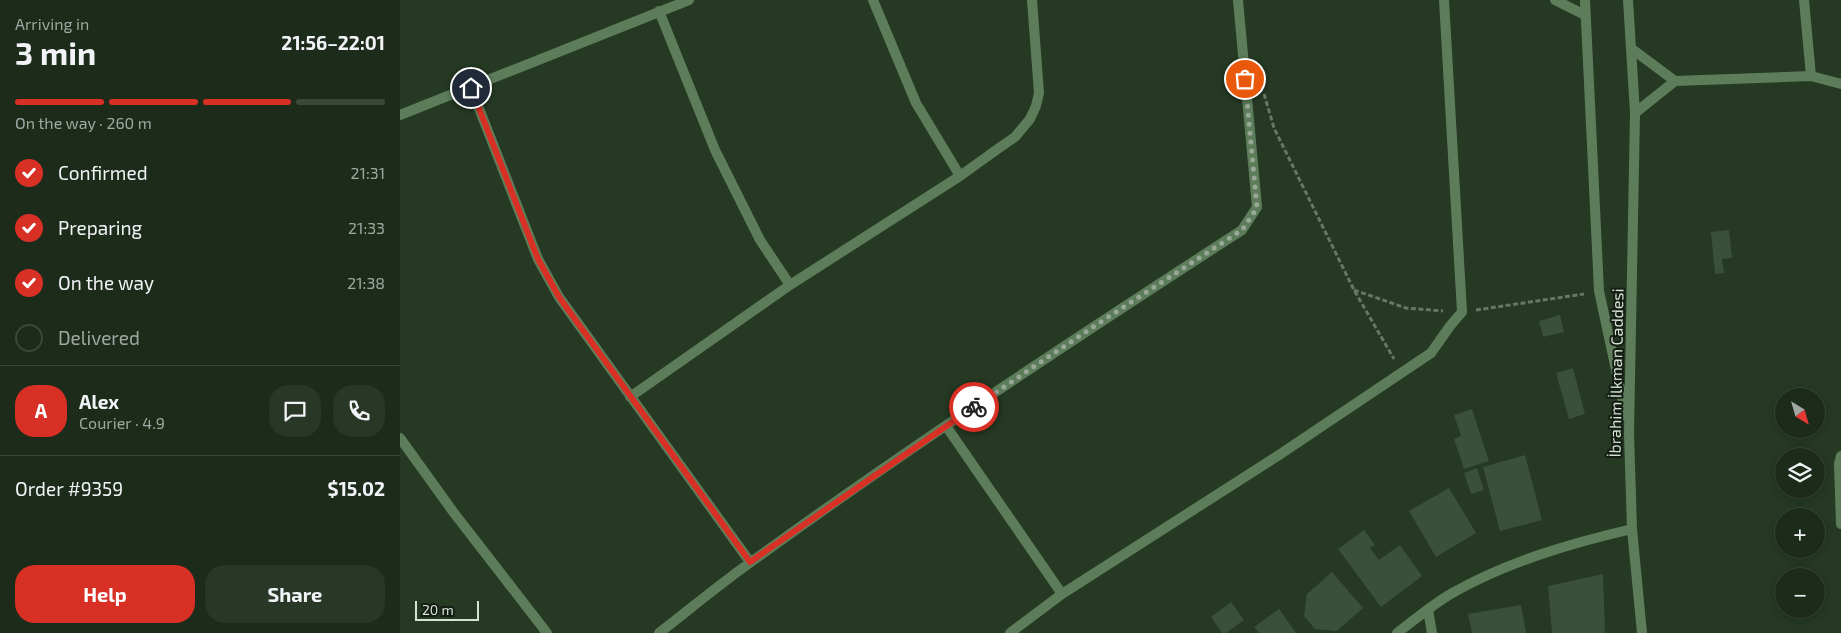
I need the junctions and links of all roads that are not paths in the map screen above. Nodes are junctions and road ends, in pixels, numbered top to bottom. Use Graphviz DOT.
graph roads {
  1 [pos="688,0"];
  2 [pos="873,0"];
  3 [pos="1032,0"];
  4 [pos="1238,0"];
  5 [pos="1444,0"];
  6 [pos="1555,0"];
  7 [pos="1585,0"];
  8 [pos="1628,0"];
  9 [pos="1804,0"];
  10 [pos="659,11"];
  11 [pos="1586,14"];
  12 [pos="1632,50"];
  13 [pos="1811,76"];
  14 [pos="1675,81"];
  15 [pos="1841,84"];
  16 [pos="471,88"];
  17 [pos="1635,113"];
  18 [pos="400,115"];
  19 [pos="960,176"];
  20 [pos="790,285"];
  21 [pos="630,397"];
  22 [pos="946,426"];
  23 [pos="1629,433"];
  24 [pos="400,438"];
  25 [pos="1841,456"];
  26 [pos="1841,524"];
  27 [pos="1632,529"];
  28 [pos="750,562"];
  29 [pos="1062,594"];
  30 [pos="1428,610"];
  31 [pos="547,633"];
  32 [pos="659,633"];
  33 [pos="1010,633"];
  34 [pos="1398,633"];
  35 [pos="1432,633"];
  36 [pos="1642,633"];
  1 -- 10 [label="street"];
  2 -- 19 [label="street"];
  3 -- 19 [label="street"];
  4 -- 22 [label="street"];
  5 -- 29 [label="street"];
  6 -- 11 [label="street"];
  7 -- 11 [label="street"];
  8 -- 12 [label="street, İbrahim İlkman Caddesi"];
  9 -- 13 [label="street"];
  10 -- 16 [label="street"];
  10 -- 20 [label="street"];
  11 -- 23 [label="street"];
  12 -- 14 [label="street"];
  12 -- 17 [label="street, İbrahim İlkman Caddesi"];
  13 -- 14 [label="street"];
  13 -- 15 [label="street"];
  14 -- 17 [label="street"];
  16 -- 18 [label="street"];
  16 -- 21 [label="street"];
  17 -- 23 [label="street, İbrahim İlkman Caddesi"];
  19 -- 20 [label="street"];
  20 -- 21 [label="street"];
  21 -- 28 [label="street"];
  22 -- 28 [label="street"];
  22 -- 29 [label="street"];
  23 -- 27 [label="street, İbrahim İlkman Caddesi"];
  24 -- 31 [label="street"];
  25 -- 26 [label="street"];
  27 -- 30 [label="street"];
  27 -- 36 [label="street, İbrahim İlkman Caddesi"];
  28 -- 32 [label="street"];
  29 -- 33 [label="street"];
  30 -- 34 [label="street"];
  30 -- 35 [label="street"];
}
